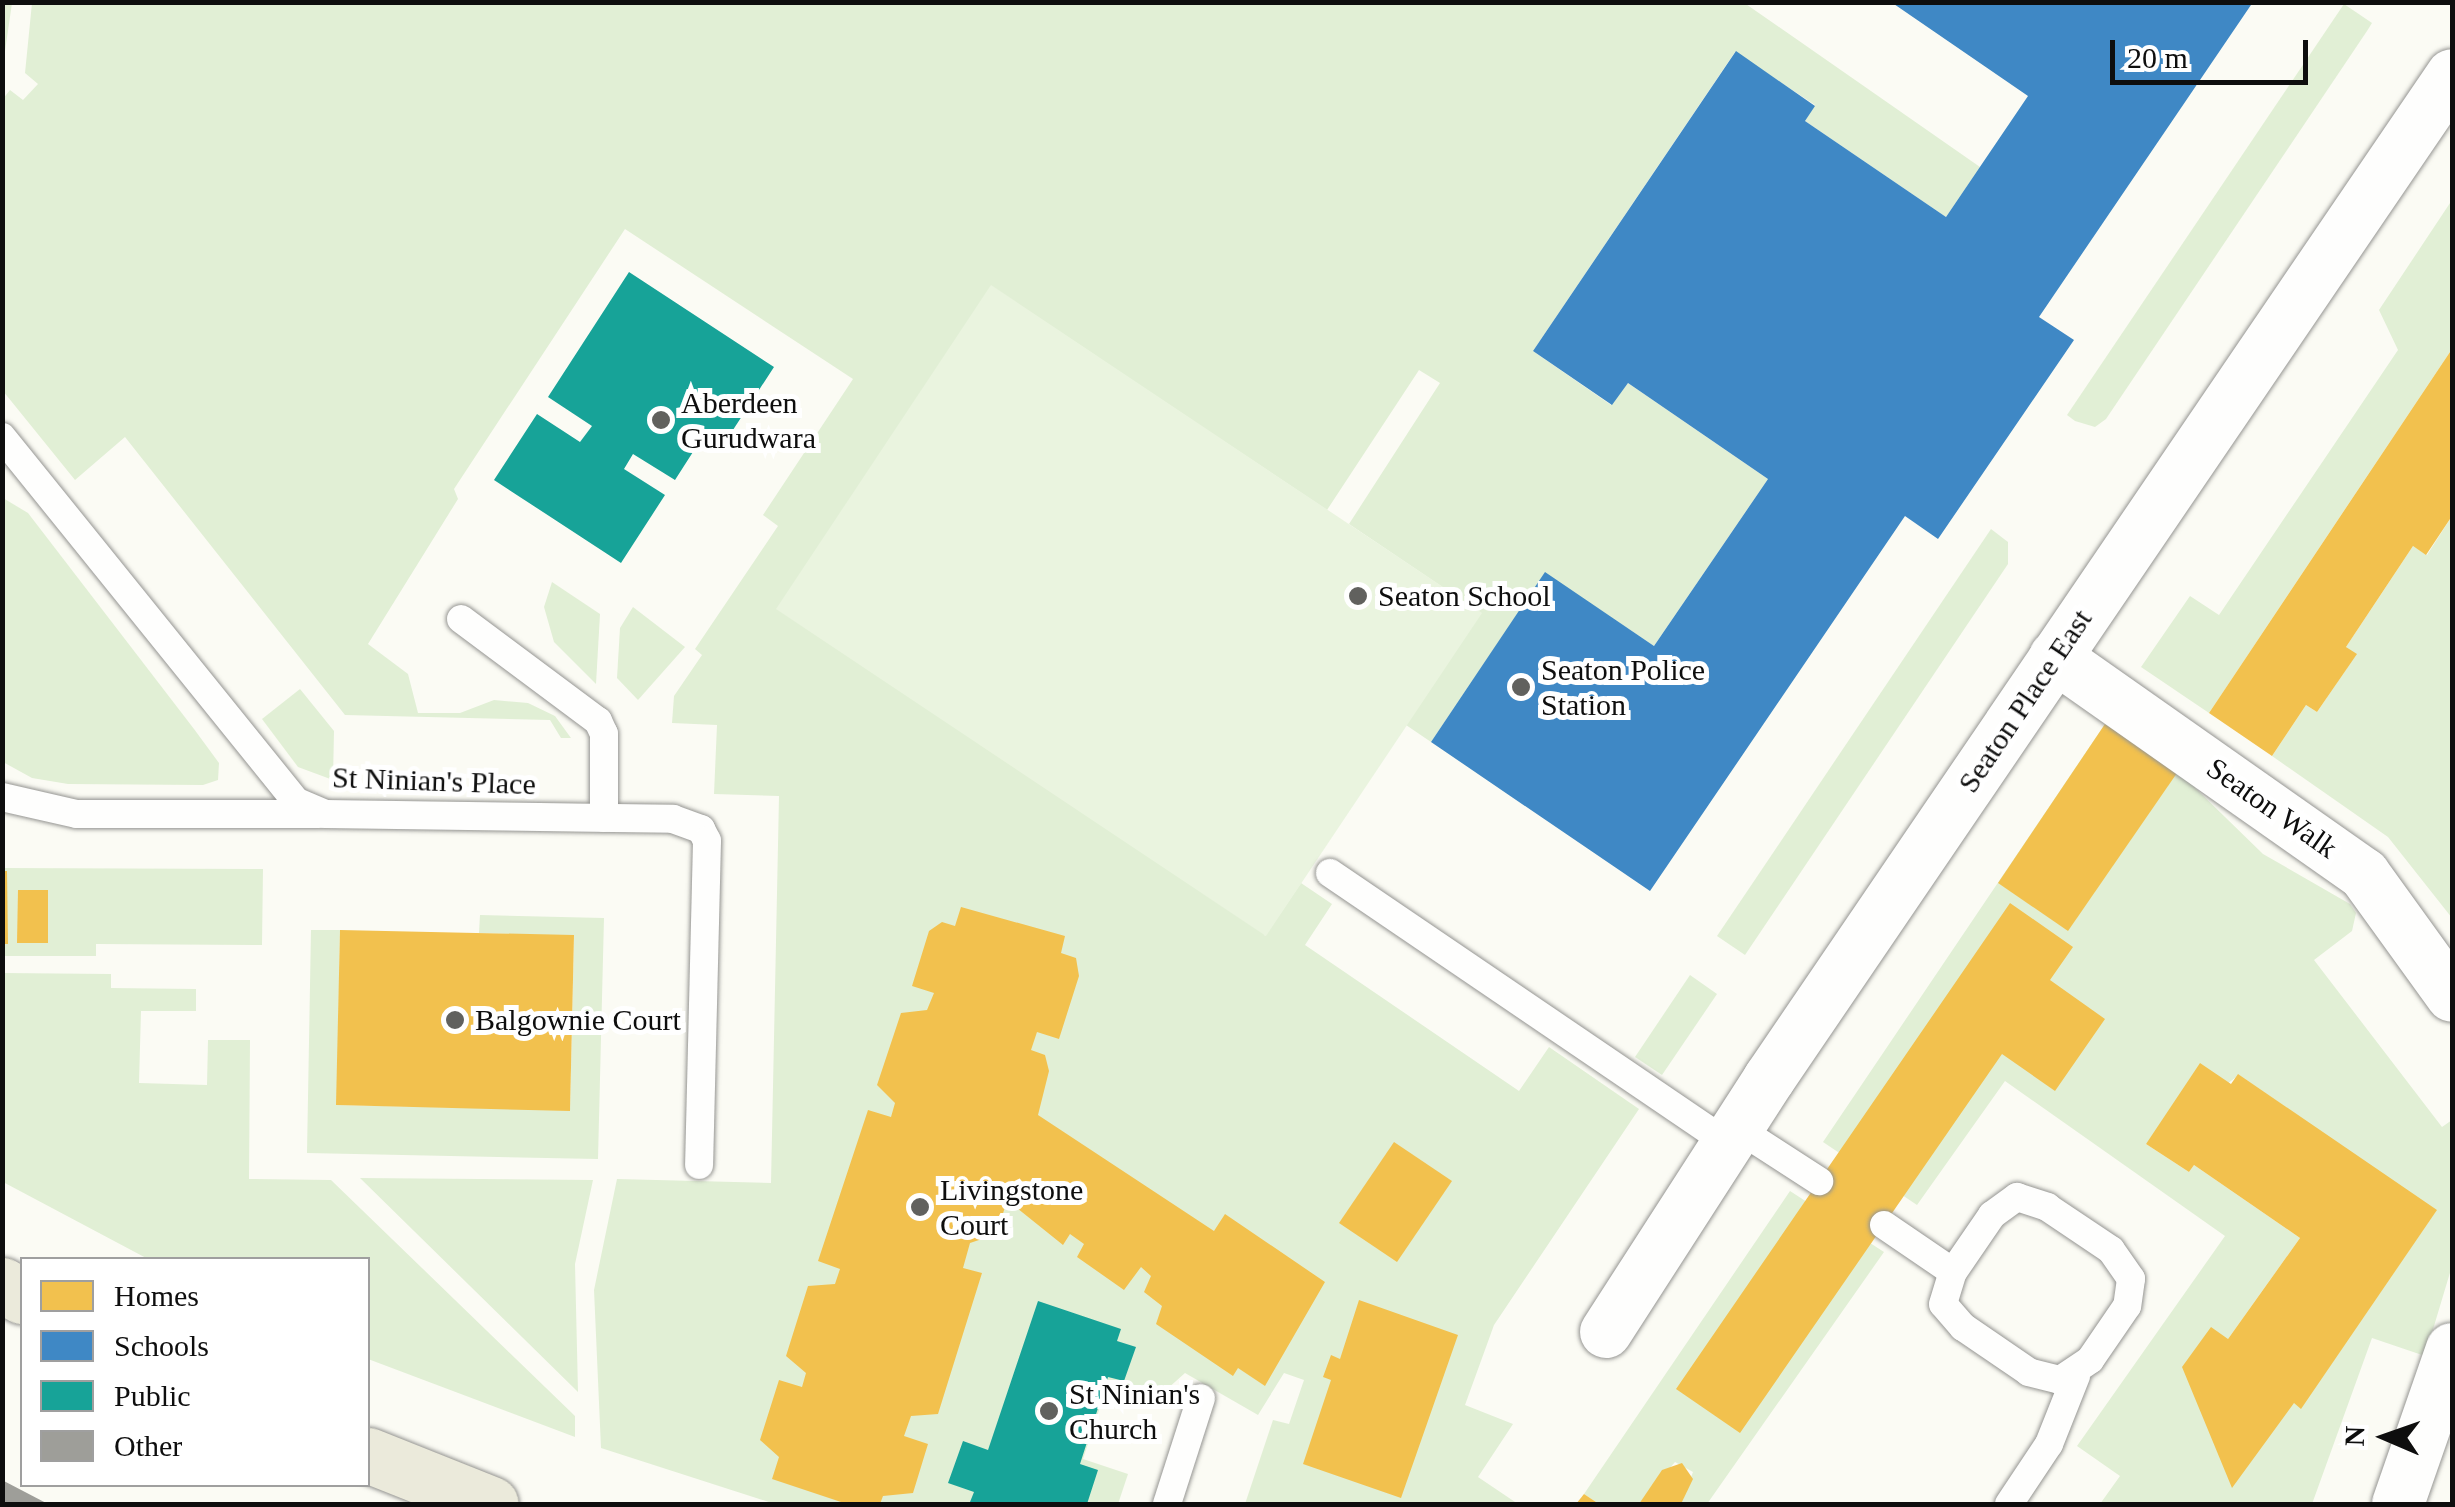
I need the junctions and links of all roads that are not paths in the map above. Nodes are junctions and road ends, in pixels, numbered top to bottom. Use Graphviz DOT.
graph roads {
  1 [pos="2452,75"];
  2 [pos="2,436"];
  3 [pos="462,619"];
  4 [pos="2055,658"];
  5 [pos="2,797"];
  6 [pos="16,807"];
  7 [pos="326,814"];
  8 [pos="604,818"];
  9 [pos="1330,874"];
  10 [pos="2452,996"];
  11 [pos="1732,1136"];
  12 [pos="699,1165"];
  13 [pos="1819,1181"];
  14 [pos="1884,1225"];
  15 [pos="1952,1272"];
  16 [pos="1606,1332"];
  17 [pos="2452,1349"];
  18 [pos="2076,1376"];
  19 [pos="1201,1398"];
  20 [pos="370,1457"];
  21 [pos="488,1504"];
  22 [pos="1168,1504"];
  23 [pos="2008,1504"];
  24 [pos="2398,1504"];
  1 -- 4 [label="street, Seaton Place East"];
  2 -- 7 [label="lane, St Ninian's Place"];
  3 -- 8 [label="lane"];
  4 -- 10 [label="street, Seaton Walk"];
  4 -- 11 [label="street, Seaton Place East"];
  5 -- 6 [label="lane"];
  6 -- 7 [label="lane"];
  7 -- 8 [label="lane, St Ninian's Place"];
  8 -- 12 [label="lane, St Ninian's Place"];
  9 -- 11 [label="lane"];
  11 -- 13 [label="lane"];
  11 -- 16 [label="street, Seaton Place East"];
  14 -- 15 [label="lane"];
  15 -- 18 [label="lane"];
  15 -- 18 [label="lane"];
  17 -- 24 [label="street"];
  18 -- 23 [label="lane"];
  19 -- 22 [label="lane"];
  20 -- 21 [label="main road"];
}
